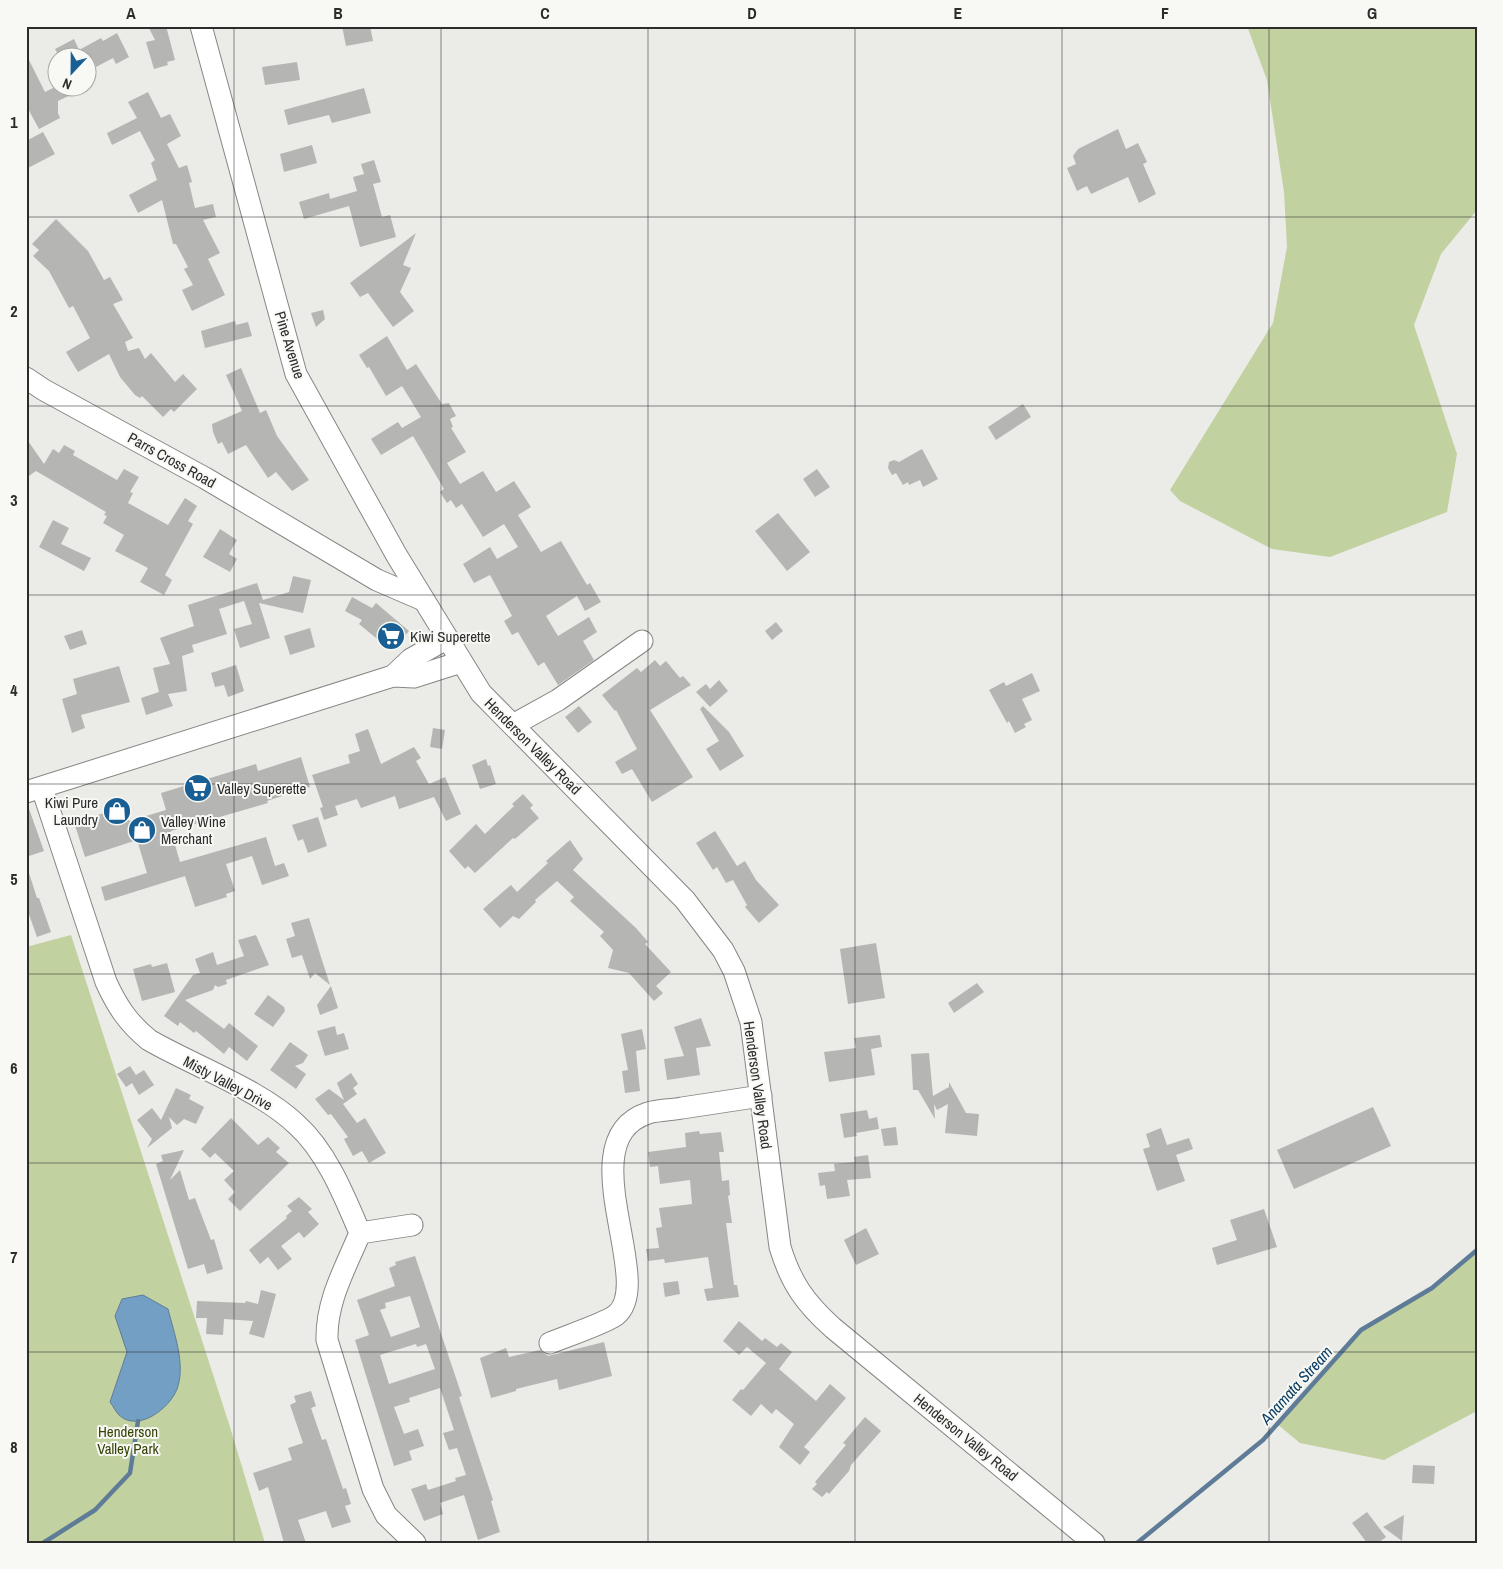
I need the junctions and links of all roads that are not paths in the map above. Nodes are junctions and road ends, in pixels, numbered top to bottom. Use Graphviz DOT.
graph roads {
  1 [pos="201,26"];
  2 [pos="26,378"];
  3 [pos="318,543"];
  4 [pos="397,556"];
  5 [pos="421,598"];
  6 [pos="446,639"];
  7 [pos="642,641"];
  8 [pos="461,662"];
  9 [pos="393,676"];
  10 [pos="513,725"];
  11 [pos="34,790"];
  12 [pos="761,1096"];
  13 [pos="412,1225"];
  14 [pos="360,1234"];
  15 [pos="550,1343"];
  16 [pos="415,1543"];
  17 [pos="1094,1543"];
  1 -- 4 [label="street, Pine Avenue"];
  2 -- 3 [label="street, Parrs Cross Road"];
  3 -- 4 [label="street, Parrs Cross Road"];
  3 -- 5 [label="street, Parrs Cross Road"];
  4 -- 5 [label="street, Pine Avenue"];
  5 -- 6 [label="street, Pine Avenue"];
  6 -- 8 [label="street, Pine Avenue"];
  6 -- 9 [label="street"];
  7 -- 10 [label="street"];
  8 -- 9 [label="street"];
  8 -- 10 [label="street, Henderson Valley Road"];
  9 -- 11 [label="street"];
  10 -- 12 [label="street, Henderson Valley Road"];
  11 -- 14 [label="street, Misty Valley Drive"];
  12 -- 15 [label="street"];
  12 -- 17 [label="street, Henderson Valley Road"];
  13 -- 14 [label="street"];
  14 -- 16 [label="street"];
}
